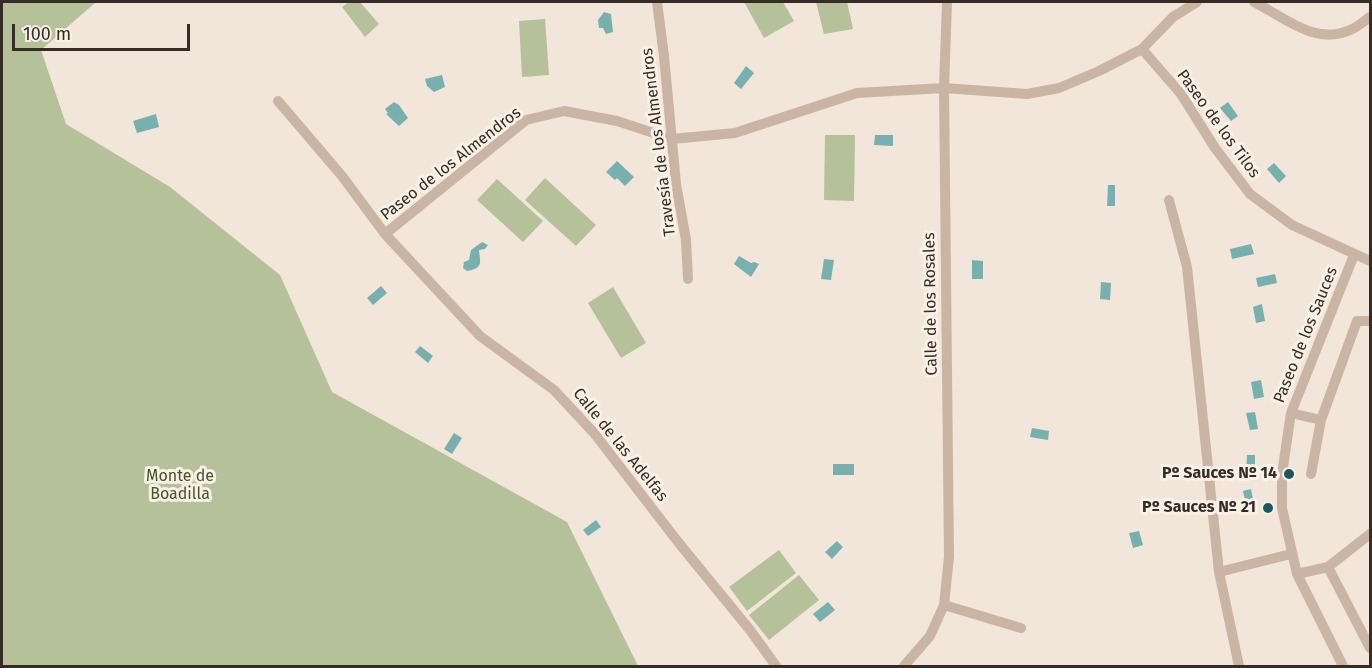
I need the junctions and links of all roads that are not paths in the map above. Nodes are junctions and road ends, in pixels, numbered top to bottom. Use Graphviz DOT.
graph roads {
  1 [pos="657,2"];
  2 [pos="947,2"];
  3 [pos="1176,2"];
  4 [pos="1197,2"];
  5 [pos="1254,2"];
  6 [pos="1184,11"];
  7 [pos="1371,17"];
  8 [pos="1142,49"];
  9 [pos="944,88"];
  10 [pos="278,101"];
  11 [pos="672,140"];
  12 [pos="1169,200"];
  13 [pos="385,234"];
  14 [pos="1354,255"];
  15 [pos="1371,261"];
  16 [pos="688,279"];
  17 [pos="1371,321"];
  18 [pos="1291,413"];
  19 [pos="1321,420"];
  20 [pos="1311,474"];
  21 [pos="1371,534"];
  22 [pos="1291,554"];
  23 [pos="1328,567"];
  24 [pos="1219,572"];
  25 [pos="1297,574"];
  26 [pos="944,605"];
  27 [pos="1021,628"];
  28 [pos="1371,648"];
  29 [pos="776,666"];
  30 [pos="904,666"];
  31 [pos="1239,666"];
  32 [pos="1343,666"];
  1 -- 11 [label="street, Travesía de los Almendros"];
  2 -- 9 [label="street, Calle de los Rosales"];
  3 -- 6 [label="street"];
  4 -- 6 [label="street, Paseo de los Almendros"];
  5 -- 7 [label="street"];
  6 -- 8 [label="street, Paseo de los Almendros"];
  8 -- 9 [label="street, Paseo de los Almendros"];
  8 -- 14 [label="street, Paseo de los Tilos"];
  9 -- 11 [label="street, Paseo de los Almendros"];
  9 -- 26 [label="street, Calle de los Rosales"];
  10 -- 13 [label="street, Calle de las Adelfas"];
  11 -- 13 [label="street, Paseo de los Almendros"];
  11 -- 16 [label="street, Travesía de los Almendros"];
  12 -- 24 [label="street"];
  13 -- 29 [label="street, Calle de las Adelfas"];
  14 -- 15 [label="street, Paseo de los Tilos"];
  14 -- 18 [label="street, Paseo de los Sauces"];
  17 -- 19 [label="street"];
  18 -- 19 [label="street"];
  18 -- 22 [label="street, Paseo de los Sauces"];
  19 -- 20 [label="street"];
  21 -- 23 [label="street"];
  22 -- 24 [label="street"];
  22 -- 25 [label="street, Paseo de los Sauces"];
  23 -- 25 [label="street"];
  23 -- 28 [label="street"];
  24 -- 31 [label="street"];
  25 -- 32 [label="street, Paseo de los Sauces"];
  26 -- 27 [label="street"];
  26 -- 30 [label="street, Calle de los Rosales"];
}
